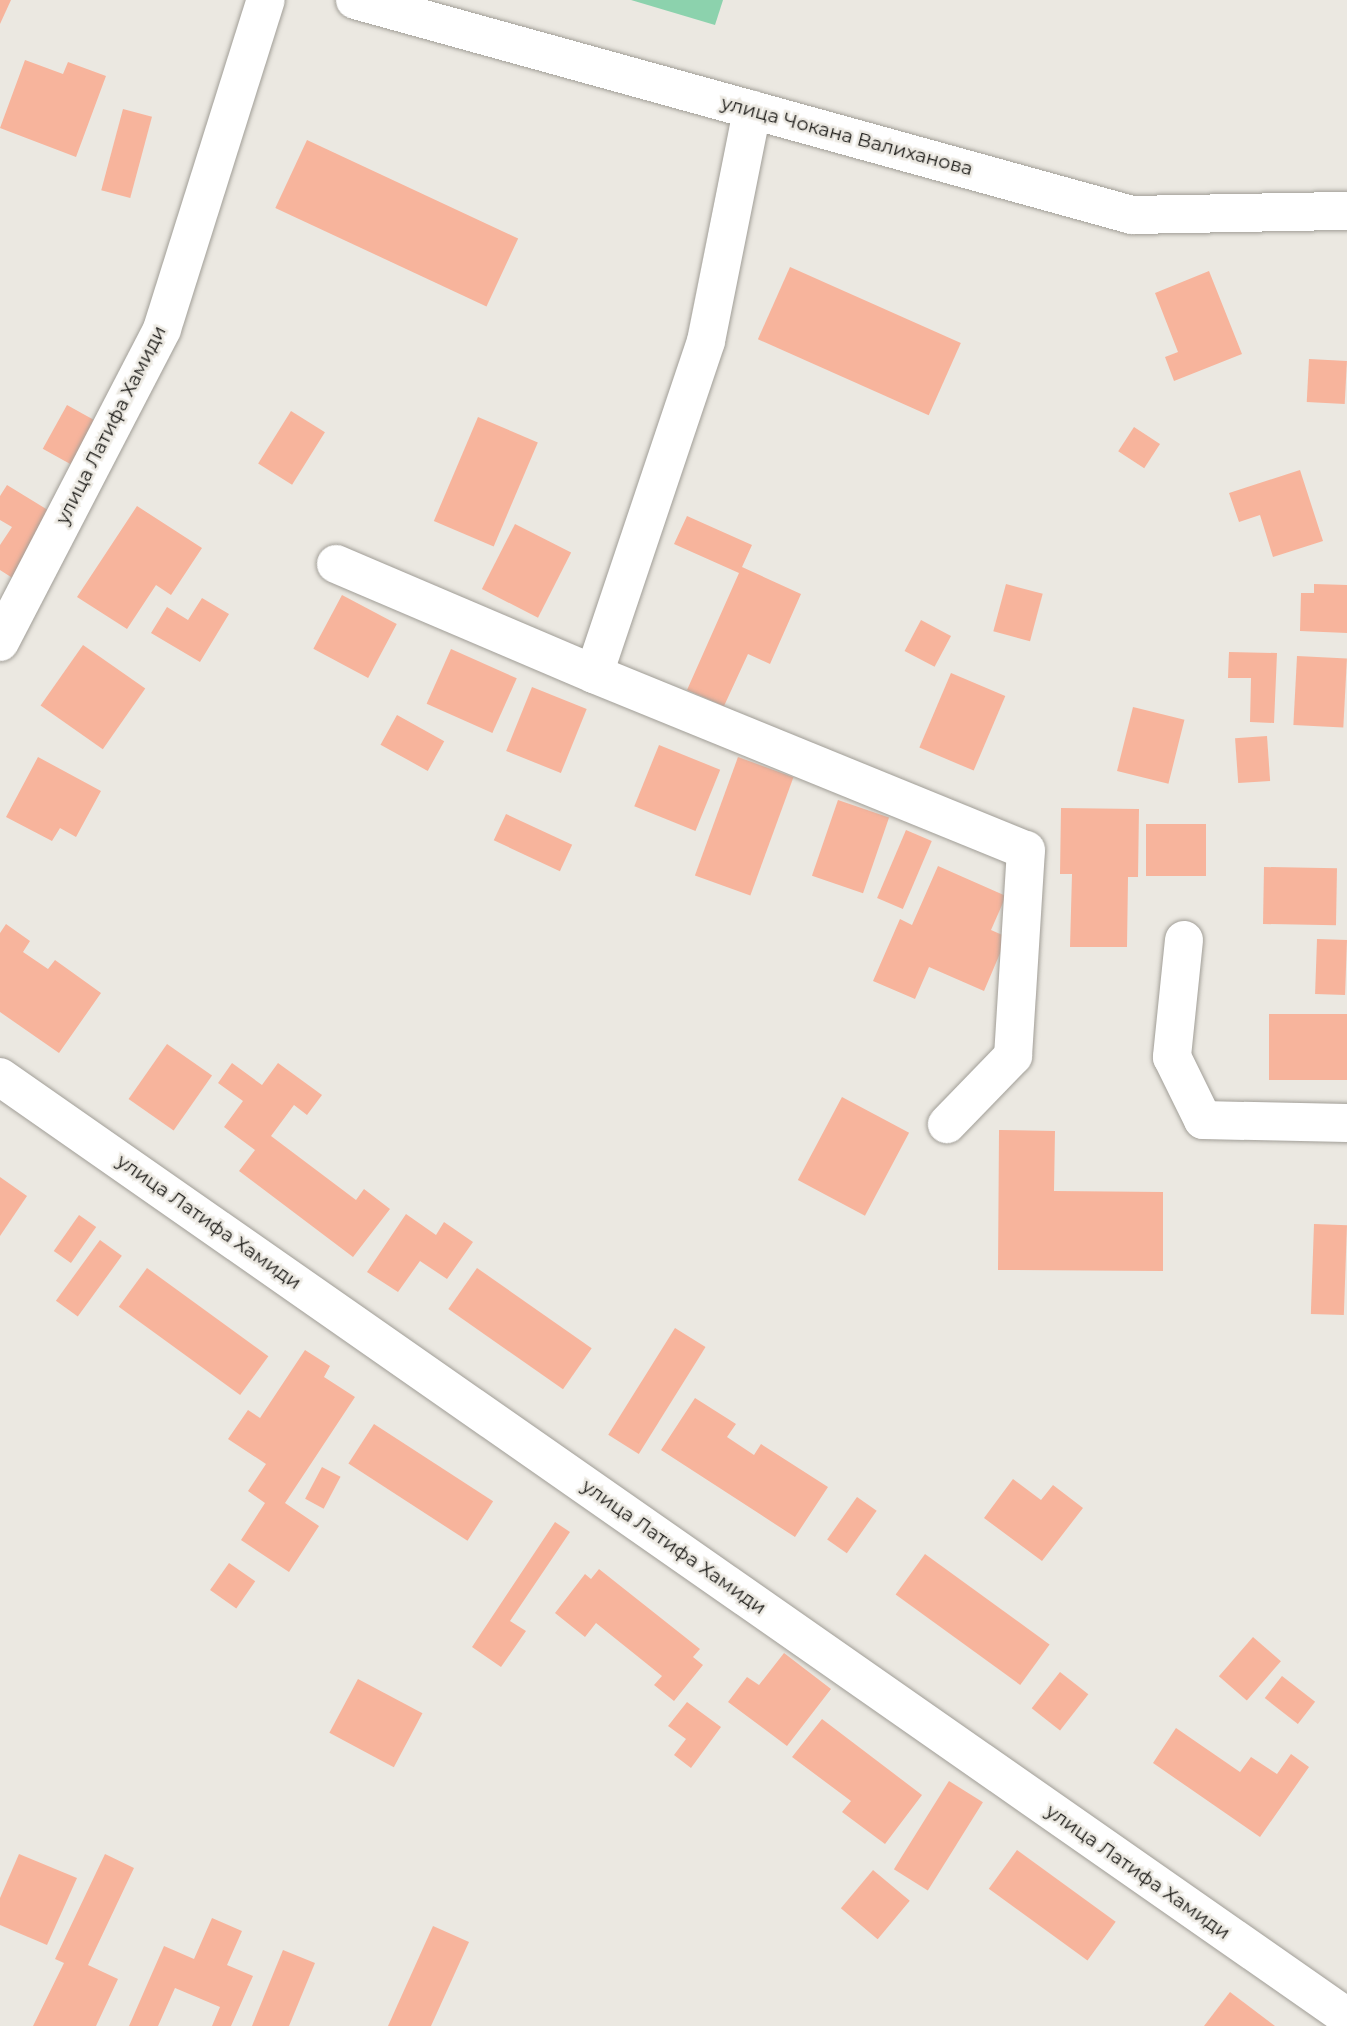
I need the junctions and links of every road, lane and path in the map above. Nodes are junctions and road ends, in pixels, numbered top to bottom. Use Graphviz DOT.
graph roads {
  1 [pos="266,0"];
  2 [pos="355,0"];
  3 [pos="752,110"];
  4 [pos="1347,211"];
  5 [pos="336,564"];
  6 [pos="0,642"];
  7 [pos="594,674"];
  8 [pos="1184,940"];
  9 [pos="0,1077"];
  10 [pos="947,1124"];
  11 [pos="1347,1124"];
  12 [pos="1347,2017"];
  1 -- 6 [label="street, улица Латифа Хамиди"];
  2 -- 3 [label="street, улица Чокана Валиханова"];
  3 -- 4 [label="street, улица Чокана Валиханова"];
  3 -- 7 [label="street"];
  5 -- 7 [label="street"];
  7 -- 10 [label="street"];
  8 -- 11 [label="street"];
  9 -- 12 [label="street, улица Латифа Хамиди"];
}
